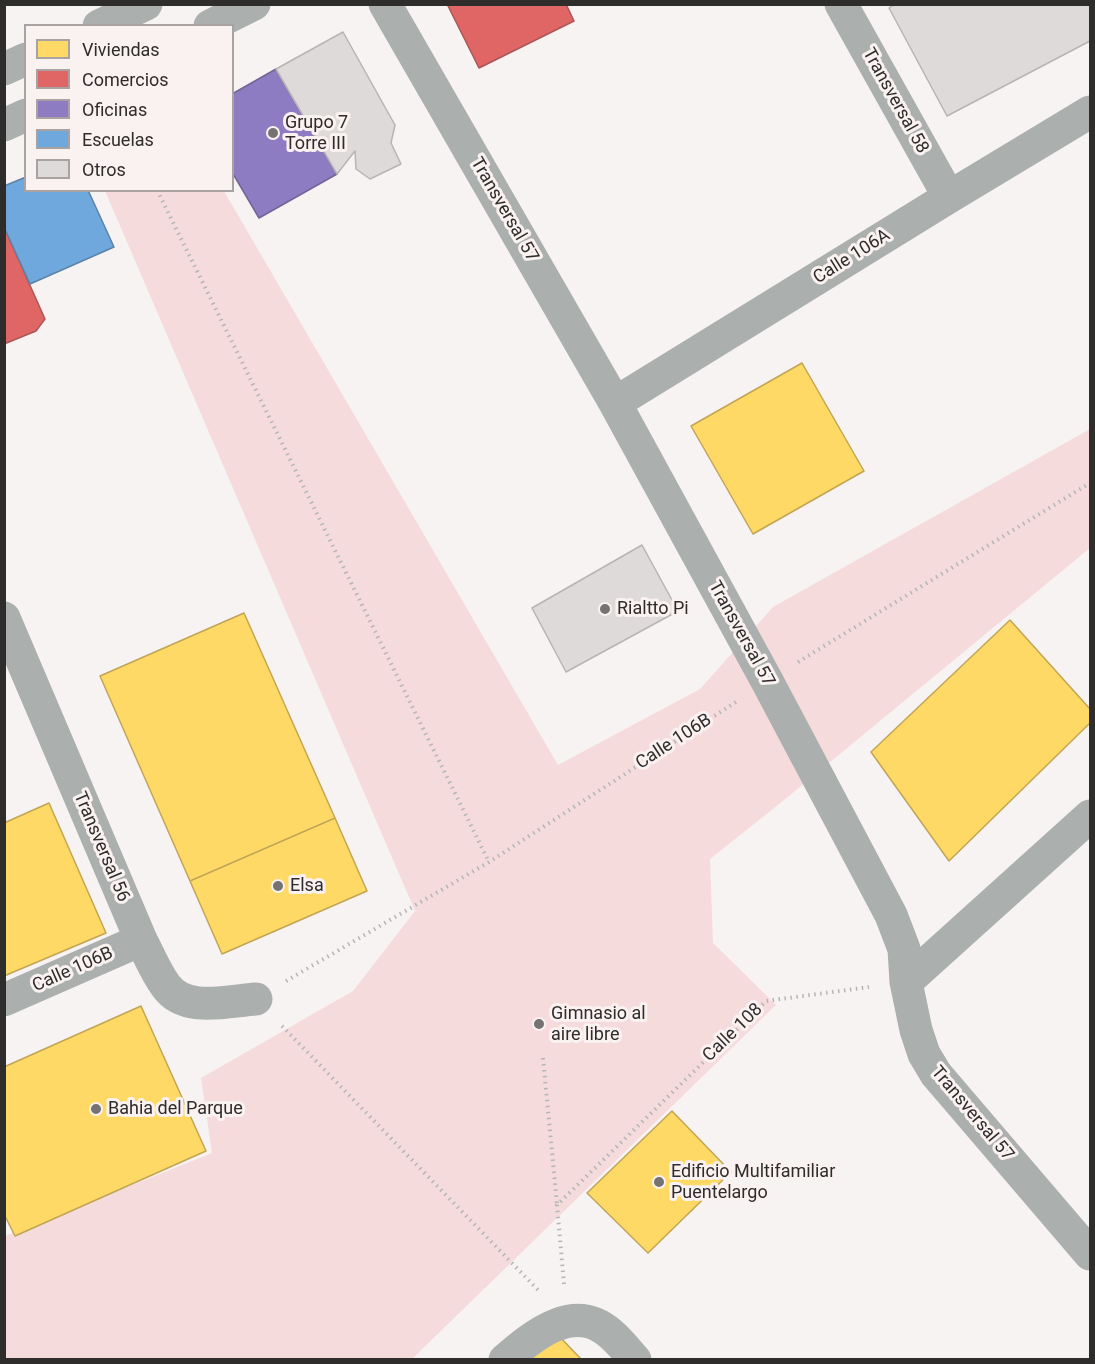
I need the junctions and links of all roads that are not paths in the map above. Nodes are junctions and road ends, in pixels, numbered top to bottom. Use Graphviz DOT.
graph roads {
  1 [pos="146,4"];
  2 [pos="254,4"];
  3 [pos="385,4"];
  4 [pos="841,4"];
  5 [pos="103,24"];
  6 [pos="214,24"];
  7 [pos="24,60"];
  8 [pos="4,69"];
  9 [pos="1090,112"];
  10 [pos="24,116"];
  11 [pos="4,125"];
  12 [pos="949,196"];
  13 [pos="615,403"];
  14 [pos="4,618"];
  15 [pos="1090,816"];
  16 [pos="141,940"];
  17 [pos="906,982"];
  18 [pos="255,999"];
  19 [pos="4,1000"];
  20 [pos="1090,1254"];
  21 [pos="505,1359"];
  22 [pos="635,1359"];
  1 -- 5 [label="street"];
  2 -- 6 [label="street"];
  3 -- 13 [label="street, Transversal 57"];
  4 -- 12 [label="street, Transversal 58"];
  7 -- 8 [label="street"];
  9 -- 12 [label="street, Calle 106A"];
  10 -- 11 [label="street"];
  12 -- 13 [label="street, Calle 106A"];
  13 -- 17 [label="street, Transversal 57"];
  14 -- 16 [label="street, Transversal 56"];
  15 -- 17 [label="street"];
  16 -- 18 [label="street, Transversal 56"];
  16 -- 19 [label="street, Calle 106B"];
  17 -- 20 [label="street, Transversal 57"];
  21 -- 22 [label="street"];
}
